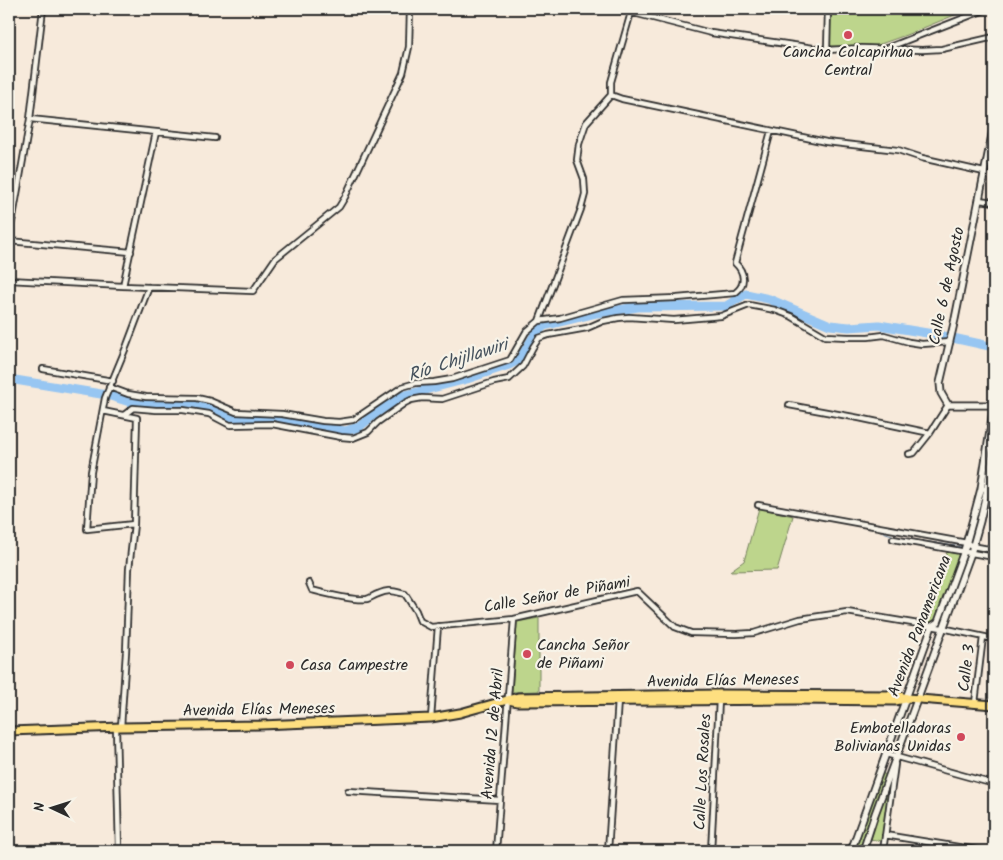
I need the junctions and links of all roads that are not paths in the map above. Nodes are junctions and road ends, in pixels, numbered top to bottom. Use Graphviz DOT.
graph roads {
  1 [pos="43,9"];
  2 [pos="410,9"];
  3 [pos="618,9"];
  4 [pos="828,9"];
  5 [pos="986,9"];
  6 [pos="632,10"];
  7 [pos="994,36"];
  8 [pos="883,49"];
  9 [pos="827,50"];
  10 [pos="611,95"];
  11 [pos="30,119"];
  12 [pos="994,125"];
  13 [pos="771,131"];
  14 [pos="156,132"];
  15 [pos="215,138"];
  16 [pos="992,145"];
  17 [pos="984,172"];
  18 [pos="979,200"];
  19 [pos="994,202"];
  20 [pos="9,232"];
  21 [pos="9,241"];
  22 [pos="131,252"];
  23 [pos="9,280"];
  24 [pos="123,286"];
  25 [pos="149,286"];
  26 [pos="540,321"];
  27 [pos="951,339"];
  28 [pos="43,369"];
  29 [pos="112,381"];
  30 [pos="108,389"];
  31 [pos="948,405"];
  32 [pos="994,405"];
  33 [pos="789,406"];
  34 [pos="103,411"];
  35 [pos="124,415"];
  36 [pos="930,433"];
  37 [pos="994,445"];
  38 [pos="909,454"];
  39 [pos="984,489"];
  40 [pos="994,490"];
  41 [pos="758,505"];
  42 [pos="134,524"];
  43 [pos="893,539"];
  44 [pos="968,549"];
  45 [pos="994,550"];
  46 [pos="994,557"];
  47 [pos="310,583"];
  48 [pos="514,619"];
  49 [pos="438,626"];
  50 [pos="932,626"];
  51 [pos="942,628"];
  52 [pos="983,637"];
  53 [pos="994,639"];
  54 [pos="719,697"];
  55 [pos="618,698"];
  56 [pos="906,698"];
  57 [pos="917,699"];
  58 [pos="509,700"];
  59 [pos="975,703"];
  60 [pos="994,705"];
  61 [pos="431,718"];
  62 [pos="119,727"];
  63 [pos="9,730"];
  64 [pos="886,754"];
  65 [pos="896,758"];
  66 [pos="994,784"];
  67 [pos="348,791"];
  68 [pos="500,800"];
  69 [pos="885,835"];
  70 [pos="119,851"];
  71 [pos="496,851"];
  72 [pos="608,851"];
  73 [pos="711,851"];
  74 [pos="851,851"];
  75 [pos="863,851"];
  76 [pos="882,851"];
  77 [pos="983,851"];
  1 -- 11 [label="street"];
  2 -- 25 [label="street"];
  3 -- 6 [label="street"];
  4 -- 9 [label="street"];
  5 -- 8 [label="street"];
  6 -- 9 [label="street"];
  6 -- 10 [label="street"];
  7 -- 8 [label="street"];
  8 -- 9 [label="street"];
  10 -- 13 [label="street"];
  10 -- 26 [label="street"];
  11 -- 14 [label="street"];
  11 -- 20 [label="street"];
  12 -- 16 [label="main road, Calle 6 de Agosto"];
  13 -- 17 [label="street"];
  13 -- 26 [label="street"];
  14 -- 15 [label="street"];
  14 -- 22 [label="street"];
  16 -- 17 [label="main road, Calle 6 de Agosto"];
  17 -- 18 [label="main road, Calle 6 de Agosto"];
  18 -- 19 [label="street"];
  18 -- 27 [label="main road, Calle 6 de Agosto"];
  21 -- 22 [label="street"];
  22 -- 24 [label="street"];
  23 -- 24 [label="street"];
  24 -- 25 [label="street"];
  25 -- 29 [label="street"];
  26 -- 30 [label="street"];
  27 -- 31 [label="main road, Calle 6 de Agosto"];
  27 -- 35 [label="street"];
  28 -- 29 [label="street"];
  29 -- 30 [label="street"];
  30 -- 34 [label="street"];
  31 -- 32 [label="main road"];
  31 -- 36 [label="street"];
  32 -- 39 [label="main road, Avenida Panamericana"];
  33 -- 36 [label="street"];
  34 -- 35 [label="street"];
  34 -- 42 [label="street"];
  35 -- 42 [label="street"];
  36 -- 38 [label="street"];
  37 -- 39 [label="main road, Avenida Panamericana"];
  39 -- 40 [label="street"];
  39 -- 44 [label="main road, Avenida Panamericana"];
  41 -- 44 [label="street"];
  42 -- 62 [label="street"];
  43 -- 44 [label="street"];
  44 -- 45 [label="street"];
  44 -- 46 [label="street"];
  44 -- 50 [label="main road, Avenida Panamericana"];
  44 -- 51 [label="main road, Avenida Panamericana"];
  47 -- 49 [label="street"];
  48 -- 49 [label="street, Calle Señor de Piñami"];
  48 -- 50 [label="street, Calle Señor de Piñami"];
  48 -- 58 [label="street, Avenida 12 de Abril"];
  49 -- 61 [label="street"];
  50 -- 51 [label="street, Calle Señor de Piñami"];
  50 -- 56 [label="main road, Avenida Panamericana"];
  51 -- 52 [label="street, Calle Señor de Piñami"];
  51 -- 57 [label="main road, Avenida Panamericana"];
  52 -- 53 [label="street, Calle Señor de Piñami"];
  52 -- 59 [label="street, Calle 3"];
  54 -- 55 [label="main road, Avenida Elías Meneses"];
  54 -- 56 [label="main road, Avenida Elías Meneses"];
  54 -- 73 [label="street, Calle Los Rosales"];
  55 -- 58 [label="main road, Avenida Elías Meneses"];
  55 -- 72 [label="street"];
  56 -- 57 [label="main road, Avenida Elías Meneses"];
  56 -- 64 [label="main road, Avenida Panamericana"];
  57 -- 59 [label="main road, Avenida Elías Meneses"];
  57 -- 65 [label="main road, Avenida Panamericana"];
  58 -- 61 [label="main road, Avenida Elías Meneses"];
  58 -- 68 [label="street, Avenida 12 de Abril"];
  59 -- 60 [label="main road, Avenida Elías Meneses"];
  61 -- 62 [label="main road, Avenida Elías Meneses"];
  62 -- 63 [label="main road, Avenida Elías Meneses"];
  62 -- 70 [label="street"];
  64 -- 65 [label="street"];
  64 -- 74 [label="main road, Avenida Panamericana"];
  65 -- 66 [label="street"];
  65 -- 69 [label="street"];
  65 -- 75 [label="main road, Avenida Panamericana"];
  67 -- 68 [label="street"];
  68 -- 71 [label="street, Avenida 12 de Abril"];
  69 -- 76 [label="street"];
  69 -- 77 [label="street"];
}
